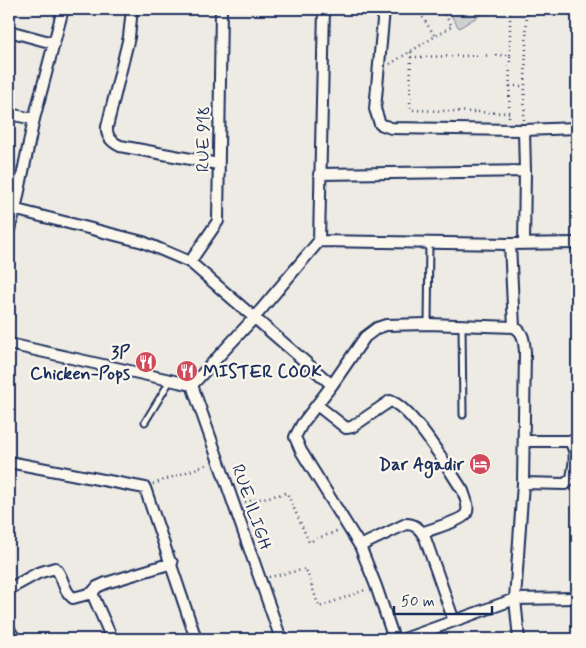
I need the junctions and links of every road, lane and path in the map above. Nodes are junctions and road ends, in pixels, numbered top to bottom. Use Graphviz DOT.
graph roads {
  1 [pos="63,9"];
  2 [pos="132,9"];
  3 [pos="221,9"];
  4 [pos="324,9"];
  5 [pos="384,9"];
  6 [pos="417,9"];
  7 [pos="441,9"];
  8 [pos="510,9"];
  9 [pos="526,9"];
  10 [pos="9,31"];
  11 [pos="435,36"];
  12 [pos="53,43"];
  13 [pos="411,52"];
  14 [pos="510,55"];
  15 [pos="411,57"];
  16 [pos="378,72"];
  17 [pos="510,86"];
  18 [pos="525,86"];
  19 [pos="510,113"];
  20 [pos="9,114"];
  21 [pos="34,120"];
  22 [pos="577,128"];
  23 [pos="509,130"];
  24 [pos="524,130"];
  25 [pos="218,164"];
  26 [pos="525,171"];
  27 [pos="319,174"];
  28 [pos="12,209"];
  29 [pos="9,230"];
  30 [pos="319,241"];
  31 [pos="428,243"];
  32 [pos="577,243"];
  33 [pos="510,244"];
  34 [pos="524,244"];
  35 [pos="190,262"];
  36 [pos="254,318"];
  37 [pos="428,324"];
  38 [pos="462,325"];
  39 [pos="514,327"];
  40 [pos="9,344"];
  41 [pos="170,380"];
  42 [pos="192,385"];
  43 [pos="332,385"];
  44 [pos="317,404"];
  45 [pos="463,415"];
  46 [pos="145,422"];
  47 [pos="524,441"];
  48 [pos="218,461"];
  49 [pos="9,462"];
  50 [pos="576,464"];
  51 [pos="524,483"];
  52 [pos="145,488"];
  53 [pos="234,505"];
  54 [pos="349,526"];
  55 [pos="422,533"];
  56 [pos="360,546"];
  57 [pos="172,563"];
  58 [pos="260,579"];
  59 [pos="376,586"];
  60 [pos="9,589"];
  61 [pos="92,593"];
  62 [pos="577,598"];
  63 [pos="515,599"];
  64 [pos="454,621"];
  65 [pos="9,629"];
  66 [pos="15,639"];
  67 [pos="112,639"];
  68 [pos="196,639"];
  69 [pos="281,639"];
  70 [pos="394,639"];
  71 [pos="404,639"];
  72 [pos="519,639"];
  1 -- 12 [label="street"];
  2 -- 25 [label="street"];
  3 -- 25 [label="street, RUE 918"];
  4 -- 27 [label="street"];
  5 -- 16 [label="street"];
  6 -- 11 [label="path"];
  7 -- 11 [label="path"];
  8 -- 14 [label="path"];
  9 -- 18 [label="path"];
  10 -- 12 [label="street"];
  11 -- 13 [label="path"];
  12 -- 21 [label="street"];
  13 -- 15 [label="path"];
  13 -- 16 [label="path"];
  14 -- 15 [label="path"];
  14 -- 17 [label="path"];
  15 -- 19 [label="path"];
  16 -- 23 [label="street"];
  17 -- 18 [label="path"];
  17 -- 19 [label="path"];
  18 -- 24 [label="path"];
  19 -- 23 [label="path"];
  20 -- 21 [label="street"];
  21 -- 28 [label="street"];
  22 -- 24 [label="street"];
  23 -- 24 [label="street"];
  24 -- 26 [label="street"];
  25 -- 35 [label="street, RUE 918"];
  26 -- 27 [label="street"];
  26 -- 34 [label="street"];
  27 -- 30 [label="street"];
  28 -- 29 [label="street"];
  28 -- 35 [label="street"];
  30 -- 31 [label="street"];
  30 -- 36 [label="street"];
  31 -- 33 [label="street"];
  31 -- 37 [label="lane"];
  32 -- 34 [label="street"];
  33 -- 34 [label="street"];
  33 -- 39 [label="street"];
  35 -- 36 [label="street"];
  36 -- 42 [label="street"];
  36 -- 43 [label="street"];
  37 -- 38 [label="street"];
  37 -- 43 [label="street"];
  38 -- 39 [label="street"];
  38 -- 45 [label="lane"];
  39 -- 47 [label="street"];
  40 -- 41 [label="street"];
  41 -- 42 [label="street"];
  41 -- 46 [label="lane"];
  42 -- 48 [label="street, RUE ILIGH"];
  43 -- 44 [label="street"];
  44 -- 54 [label="street"];
  44 -- 55 [label="street"];
  47 -- 50 [label="street"];
  47 -- 51 [label="street"];
  48 -- 52 [label="path"];
  48 -- 53 [label="street, RUE ILIGH"];
  49 -- 52 [label="street"];
  50 -- 51 [label="street"];
  51 -- 63 [label="street"];
  52 -- 57 [label="street"];
  53 -- 54 [label="path"];
  53 -- 58 [label="street, RUE ILIGH"];
  54 -- 56 [label="street"];
  55 -- 56 [label="street"];
  55 -- 64 [label="street"];
  56 -- 59 [label="street"];
  57 -- 61 [label="street"];
  57 -- 68 [label="street"];
  58 -- 59 [label="path"];
  58 -- 69 [label="street, RUE ILIGH"];
  59 -- 70 [label="street"];
  60 -- 61 [label="street"];
  61 -- 67 [label="street"];
  62 -- 63 [label="street"];
  63 -- 64 [label="street"];
  63 -- 72 [label="street"];
  64 -- 71 [label="street"];
  65 -- 66 [label="street"];
}
